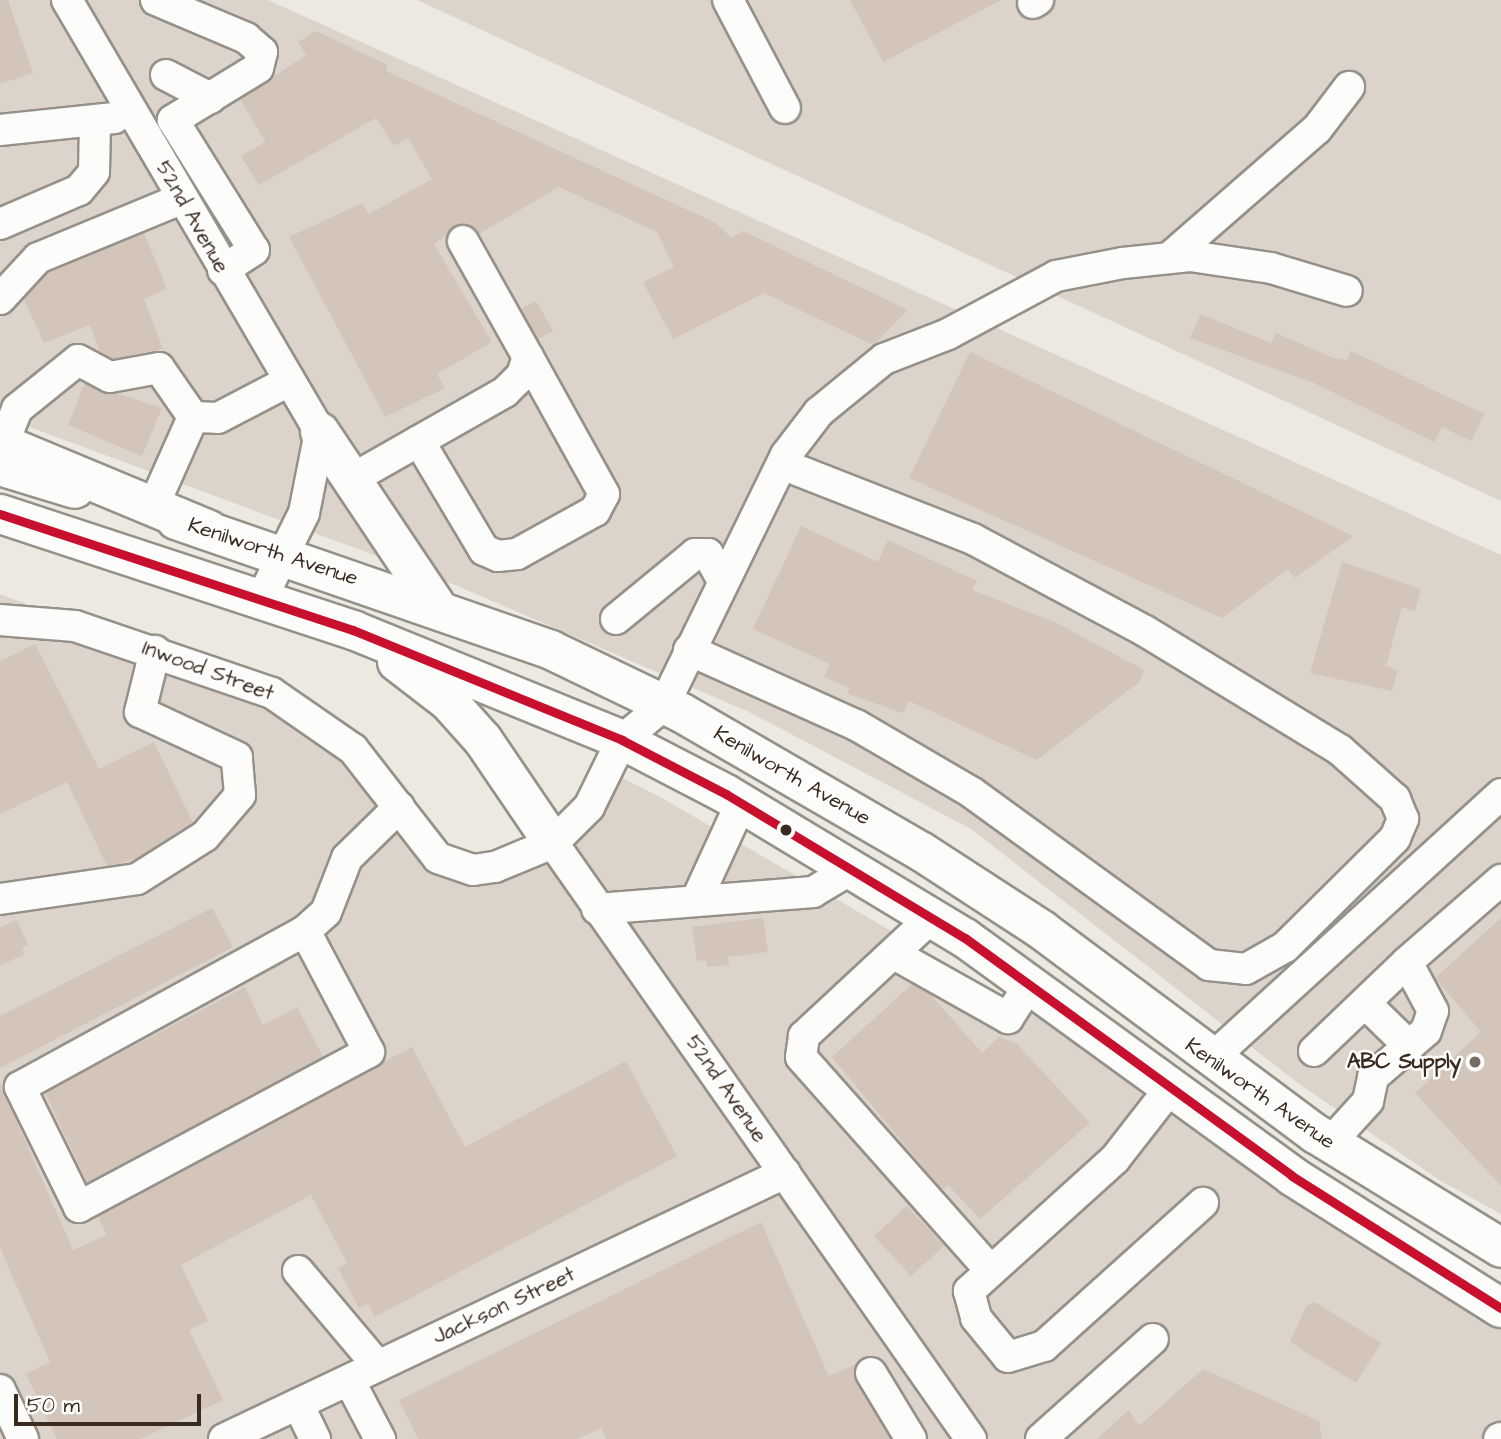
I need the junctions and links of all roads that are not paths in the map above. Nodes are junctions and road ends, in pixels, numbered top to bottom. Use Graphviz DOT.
graph roads {
  1 [pos="67,0"];
  2 [pos="156,0"];
  3 [pos="729,0"];
  4 [pos="166,75"];
  5 [pos="1349,88"];
  6 [pos="210,98"];
  7 [pos="785,108"];
  8 [pos="131,112"];
  9 [pos="95,124"];
  10 [pos="0,130"];
  11 [pos="181,199"];
  12 [pos="0,224"];
  13 [pos="463,241"];
  14 [pos="1168,258"];
  15 [pos="223,270"];
  16 [pos="1347,291"];
  17 [pos="0,299"];
  18 [pos="528,357"];
  19 [pos="289,381"];
  20 [pos="193,417"];
  21 [pos="320,432"];
  22 [pos="419,441"];
  23 [pos="1,451"];
  24 [pos="782,464"];
  25 [pos="352,480"];
  26 [pos="153,507"];
  27 [pos="0,514"];
  28 [pos="209,530"];
  29 [pos="285,554"];
  30 [pos="722,579"];
  31 [pos="261,600"];
  32 [pos="438,608"];
  33 [pos="0,609"];
  34 [pos="30,618"];
  35 [pos="616,619"];
  36 [pos="0,620"];
  37 [pos="353,630"];
  38 [pos="689,650"];
  39 [pos="155,651"];
  40 [pos="664,705"];
  41 [pos="622,740"];
  42 [pos="741,803"];
  43 [pos="399,807"];
  44 [pos="1495,812"];
  45 [pos="552,843"];
  46 [pos="853,869"];
  47 [pos="1501,880"];
  48 [pos="0,899"];
  49 [pos="696,901"];
  50 [pos="597,909"];
  51 [pos="932,917"];
  52 [pos="304,930"];
  53 [pos="894,954"];
  54 [pos="1408,962"];
  55 [pos="1030,984"];
  56 [pos="1365,1003"];
  57 [pos="1409,1046"];
  58 [pos="1314,1051"];
  59 [pos="1211,1059"];
  60 [pos="1171,1087"];
  61 [pos="1330,1143"];
  62 [pos="785,1173"];
  63 [pos="1203,1203"];
  64 [pos="1501,1248"];
  65 [pos="990,1270"];
  66 [pos="298,1271"];
  67 [pos="1501,1308"];
  68 [pos="1153,1339"];
  69 [pos="378,1366"];
  70 [pos="871,1373"];
  71 [pos="349,1380"];
  72 [pos="0,1390"];
  73 [pos="298,1404"];
  74 [pos="23,1439"];
  75 [pos="224,1439"];
  76 [pos="316,1439"];
  77 [pos="380,1439"];
  78 [pos="911,1439"];
  79 [pos="971,1439"];
  80 [pos="1041,1439"];
  1 -- 8 [label="street, 52nd Avenue"];
  2 -- 6 [label="street"];
  3 -- 7 [label="street"];
  4 -- 6 [label="street"];
  5 -- 14 [label="street"];
  6 -- 15 [label="street"];
  8 -- 9 [label="street"];
  8 -- 11 [label="street, 52nd Avenue"];
  9 -- 10 [label="street"];
  9 -- 12 [label="street"];
  11 -- 15 [label="street, 52nd Avenue"];
  11 -- 17 [label="street"];
  13 -- 18 [label="street"];
  14 -- 16 [label="street"];
  14 -- 24 [label="street"];
  15 -- 19 [label="street, 52nd Avenue"];
  18 -- 22 [label="street"];
  18 -- 22 [label="street"];
  19 -- 20 [label="street"];
  19 -- 21 [label="street, 52nd Avenue"];
  20 -- 23 [label="street"];
  20 -- 26 [label="street"];
  21 -- 25 [label="main road"];
  21 -- 29 [label="street"];
  22 -- 25 [label="street"];
  23 -- 26 [label="main road"];
  23 -- 28 [label="main road, Kenilworth Avenue"];
  24 -- 30 [label="street"];
  24 -- 38 [label="street"];
  25 -- 32 [label="main road"];
  26 -- 28 [label="main road"];
  27 -- 31 [label="main road"];
  28 -- 29 [label="main road, Kenilworth Avenue"];
  29 -- 31 [label="street"];
  29 -- 32 [label="main road, Kenilworth Avenue"];
  30 -- 35 [label="street"];
  30 -- 38 [label="street"];
  31 -- 37 [label="main road"];
  32 -- 40 [label="main road, Kenilworth Avenue"];
  33 -- 34 [label="street"];
  34 -- 36 [label="street, Inwood Street"];
  34 -- 39 [label="street, Inwood Street"];
  37 -- 41 [label="main road"];
  37 -- 45 [label="main road"];
  38 -- 40 [label="street"];
  39 -- 43 [label="street, Inwood Street"];
  39 -- 48 [label="street"];
  40 -- 41 [label="street"];
  40 -- 59 [label="main road, Kenilworth Avenue"];
  41 -- 42 [label="main road"];
  41 -- 45 [label="street"];
  42 -- 46 [label="main road"];
  42 -- 49 [label="street"];
  43 -- 45 [label="street, Inwood Street"];
  43 -- 52 [label="street"];
  44 -- 59 [label="street"];
  45 -- 50 [label="street, 52nd Avenue"];
  46 -- 49 [label="street"];
  46 -- 51 [label="main road"];
  47 -- 54 [label="street"];
  49 -- 50 [label="street"];
  50 -- 62 [label="street, 52nd Avenue"];
  51 -- 53 [label="street"];
  51 -- 55 [label="main road"];
  52 -- 52 [label="street"];
  53 -- 55 [label="street"];
  53 -- 65 [label="street"];
  54 -- 56 [label="street"];
  54 -- 57 [label="street"];
  55 -- 60 [label="main road"];
  56 -- 57 [label="street"];
  56 -- 58 [label="street"];
  57 -- 61 [label="street"];
  59 -- 61 [label="main road, Kenilworth Avenue"];
  60 -- 65 [label="street"];
  60 -- 67 [label="main road"];
  61 -- 64 [label="main road, Kenilworth Avenue"];
  62 -- 69 [label="street, Jackson Street"];
  62 -- 79 [label="street, 52nd Avenue"];
  63 -- 65 [label="street"];
  66 -- 69 [label="street"];
  68 -- 80 [label="street"];
  69 -- 71 [label="street, Jackson Street"];
  70 -- 78 [label="street"];
  71 -- 73 [label="street, Jackson Street"];
  71 -- 77 [label="street"];
  72 -- 74 [label="street"];
  73 -- 75 [label="street, Jackson Street"];
  73 -- 76 [label="street"];
}
